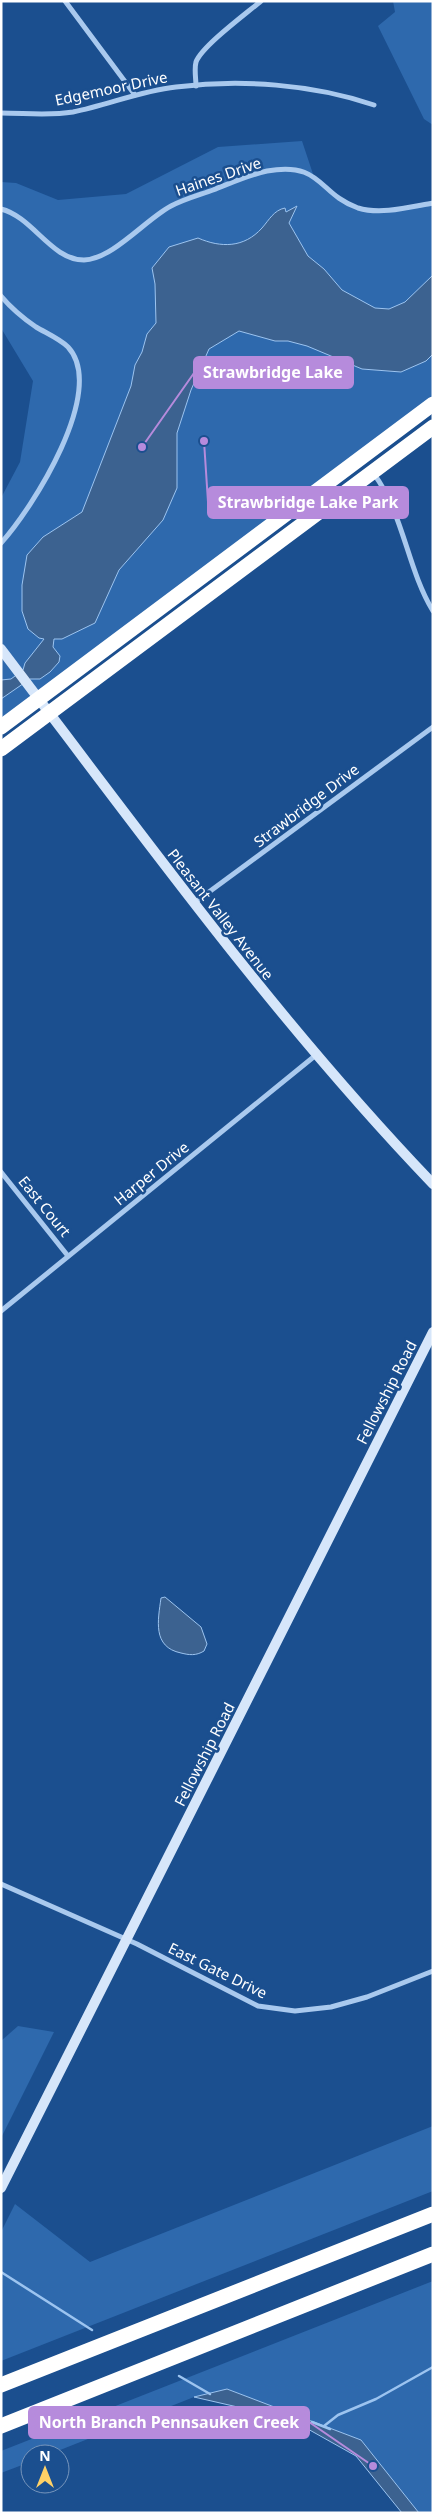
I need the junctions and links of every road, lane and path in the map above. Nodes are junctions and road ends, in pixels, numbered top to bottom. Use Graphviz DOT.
graph roads {
  1 [pos="65,1"];
  2 [pos="262,1"];
  3 [pos="196,86"];
  4 [pos="136,94"];
  5 [pos="374,105"];
  6 [pos="1,113"];
  7 [pos="433,203"];
  8 [pos="1,210"];
  9 [pos="1,296"];
  10 [pos="433,404"];
  11 [pos="433,427"];
  12 [pos="373,472"];
  13 [pos="1,543"];
  14 [pos="433,611"];
  15 [pos="1,649"];
  16 [pos="39,699"];
  17 [pos="50,713"];
  18 [pos="1,727"];
  19 [pos="433,727"];
  20 [pos="1,750"];
  21 [pos="193,904"];
  22 [pos="316,1055"];
  23 [pos="1,1172"];
  24 [pos="433,1184"];
  25 [pos="68,1256"];
  26 [pos="1,1311"];
  27 [pos="433,1332"];
  28 [pos="1,1884"];
  29 [pos="127,1940"];
  30 [pos="433,1971"];
  31 [pos="1,2188"];
  32 [pos="433,2214"];
  33 [pos="433,2254"];
  34 [pos="1,2385"];
  35 [pos="1,2426"];
  1 -- 4 [label="street"];
  2 -- 3 [label="street"];
  3 -- 4 [label="street, Edgemoor Drive"];
  3 -- 5 [label="street, Edgemoor Drive"];
  4 -- 6 [label="street, Edgemoor Drive"];
  7 -- 8 [label="street, Haines Drive"];
  9 -- 13 [label="street"];
  10 -- 16 [label="highway"];
  11 -- 12 [label="highway"];
  12 -- 14 [label="street"];
  12 -- 17 [label="highway"];
  15 -- 16 [label="street, Pleasant Valley Avenue"];
  16 -- 17 [label="street, Pleasant Valley Avenue"];
  16 -- 18 [label="highway"];
  17 -- 20 [label="highway"];
  17 -- 21 [label="street, Pleasant Valley Avenue"];
  19 -- 21 [label="street, Strawbridge Drive"];
  21 -- 22 [label="street, Pleasant Valley Avenue"];
  22 -- 24 [label="street, Pleasant Valley Avenue"];
  22 -- 25 [label="street, Harper Drive"];
  23 -- 25 [label="street, East Court"];
  25 -- 26 [label="street, Harper Drive"];
  27 -- 29 [label="street, Fellowship Road"];
  28 -- 29 [label="street, East Gate Drive"];
  29 -- 30 [label="street, East Gate Drive"];
  29 -- 31 [label="street, Fellowship Road"];
  32 -- 34 [label="highway"];
  33 -- 35 [label="highway"];
}
